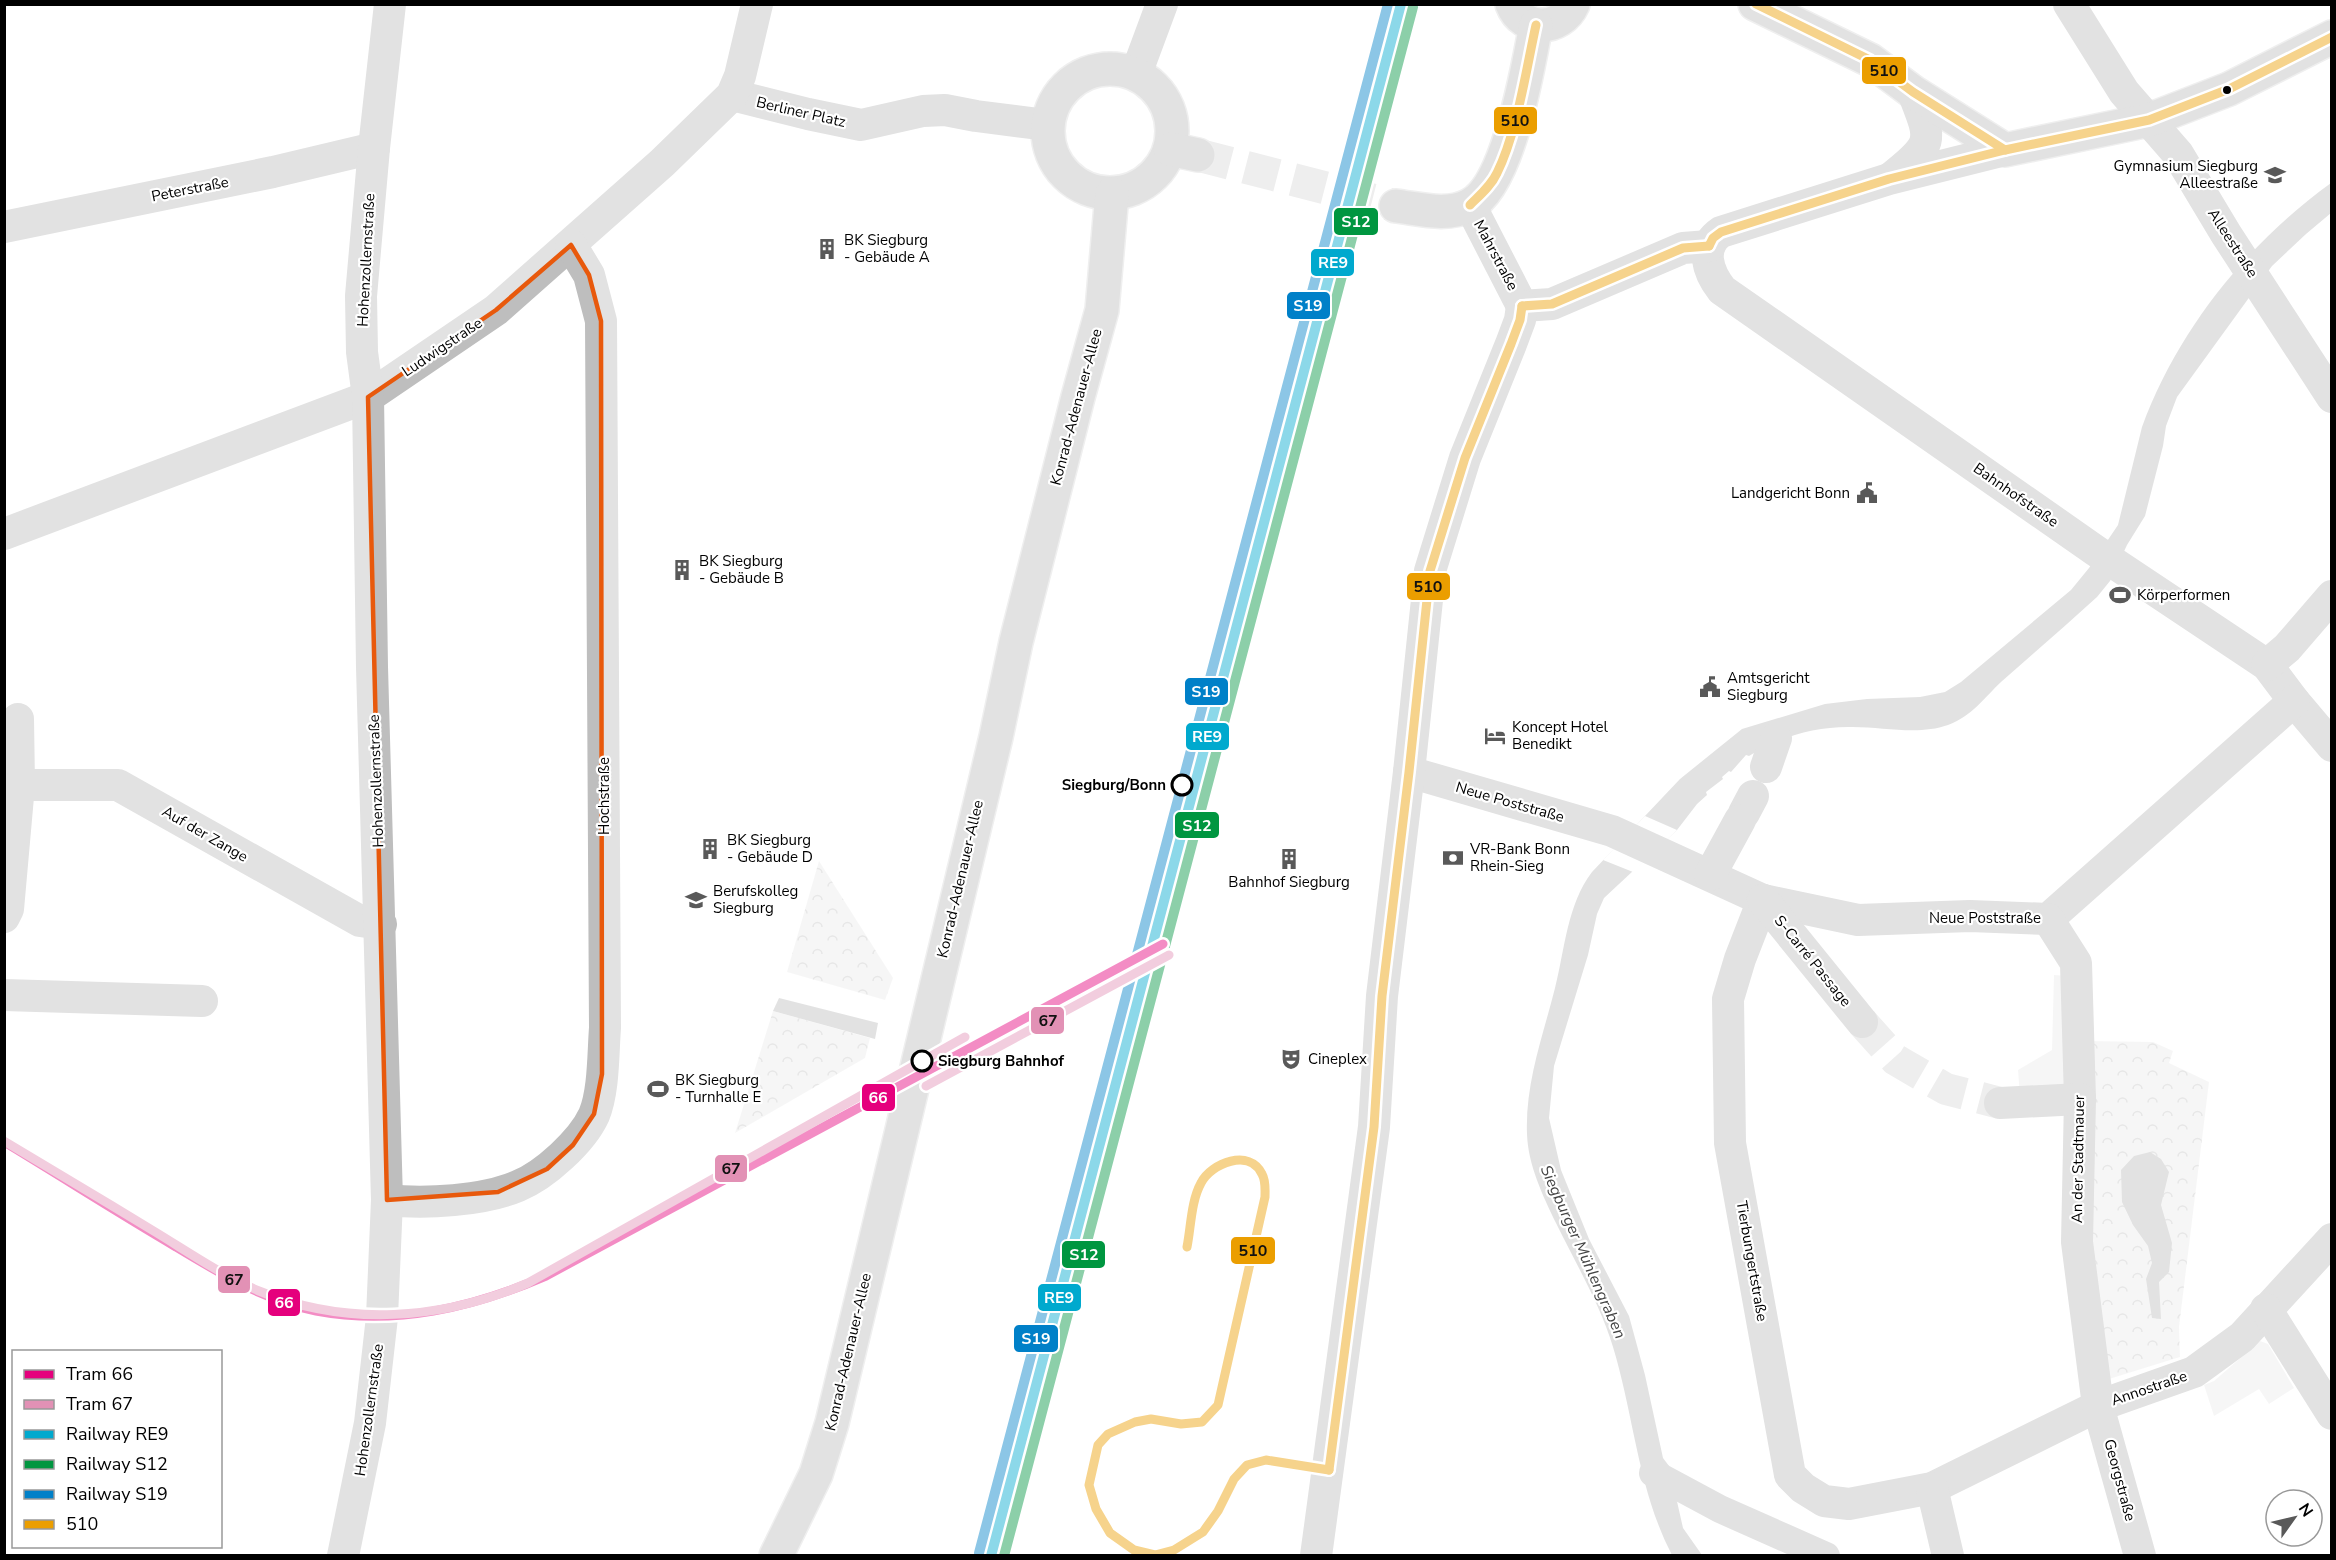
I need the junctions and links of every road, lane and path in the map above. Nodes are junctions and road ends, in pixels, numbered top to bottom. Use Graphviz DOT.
graph roads {
  1 [pos="390,4"];
  2 [pos="757,4"];
  3 [pos="1162,4"];
  4 [pos="1573,4"];
  5 [pos="1755,4"];
  6 [pos="2069,4"];
  7 [pos="1524,15"];
  8 [pos="2331,37"];
  9 [pos="1136,74"];
  10 [pos="1913,92"];
  11 [pos="732,95"];
  12 [pos="2149,120"];
  13 [pos="1047,125"];
  14 [pos="374,148"];
  15 [pos="2005,150"];
  16 [pos="1889,179"];
  17 [pos="1112,194"];
  18 [pos="1470,205"];
  19 [pos="1396,206"];
  20 [pos="4,227"];
  21 [pos="571,245"];
  22 [pos="1710,246"];
  23 [pos="1522,306"];
  24 [pos="368,397"];
  25 [pos="2331,397"];
  26 [pos="4,534"];
  27 [pos="2331,597"];
  28 [pos="2267,665"];
  29 [pos="2294,701"];
  30 [pos="18,719"];
  31 [pos="2331,746"];
  32 [pos="1409,772"];
  33 [pos="19,785"];
  34 [pos="1757,785"];
  35 [pos="1710,875"];
  36 [pos="1763,900"];
  37 [pos="4,917"];
  38 [pos="2048,919"];
  39 [pos="381,924"];
  40 [pos="4,995"];
  41 [pos="202,1000"];
  42 [pos="1862,1023"];
  43 [pos="2080,1099"];
  44 [pos="2000,1103"];
  45 [pos="387,1200"];
  46 [pos="2331,1239"];
  47 [pos="2266,1309"];
  48 [pos="2097,1406"];
  49 [pos="2331,1414"];
  50 [pos="1932,1488"];
  51 [pos="343,1556"];
  52 [pos="776,1556"];
  53 [pos="1316,1556"];
  54 [pos="1948,1556"];
  55 [pos="2140,1556"];
  1 -- 14 [label="street, Hohenzollernstraße"];
  2 -- 11 [label="street, Ludwigstraße"];
  3 -- 9 [label="street"];
  4 -- 7 [label="main road"];
  5 -- 10 [label="main road"];
  6 -- 12 [label="street, Alleestraße"];
  7 -- 18 [label="main road, Mahrstraße"];
  8 -- 12 [label="main road"];
  9 -- 13 [label="main road"];
  9 -- 17 [label="main road"];
  10 -- 15 [label="main road"];
  10 -- 16 [label="street"];
  11 -- 13 [label="street, Berliner Platz"];
  11 -- 21 [label="street, Ludwigstraße"];
  12 -- 15 [label="main road"];
  12 -- 25 [label="street, Alleestraße"];
  13 -- 17 [label="main road"];
  14 -- 20 [label="street, Peterstraße"];
  14 -- 24 [label="street, Hohenzollernstraße"];
  15 -- 16 [label="street"];
  16 -- 22 [label="street"];
  17 -- 52 [label="main road, Konrad-Adenauer-Allee"];
  18 -- 19 [label="main road, Mahrstraße"];
  18 -- 23 [label="street, Mahrstraße"];
  21 -- 24 [label="street, Ludwigstraße"];
  21 -- 45 [label="street, Hochstraße"];
  22 -- 23 [label="street"];
  22 -- 28 [label="street, Bahnhofstraße"];
  23 -- 32 [label="street"];
  24 -- 26 [label="street, Ludwigstraße"];
  24 -- 39 [label="street, Hohenzollernstraße"];
  27 -- 28 [label="street"];
  28 -- 29 [label="street, Bahnhofstraße"];
  29 -- 31 [label="street, Bahnhofstraße"];
  29 -- 38 [label="street, Neue Poststraße"];
  30 -- 33 [label="street"];
  32 -- 35 [label="street, Neue Poststraße"];
  32 -- 53 [label="street"];
  33 -- 37 [label="street"];
  33 -- 39 [label="street, Auf der Zange"];
  34 -- 35 [label="street"];
  35 -- 36 [label="street, Neue Poststraße"];
  36 -- 38 [label="street, Neue Poststraße"];
  36 -- 42 [label="street, S-Carré Passage"];
  36 -- 50 [label="street, Tierbungertstraße"];
  38 -- 43 [label="street, An der Stadtmauer"];
  39 -- 45 [label="street, Hohenzollernstraße"];
  40 -- 41 [label="street"];
  43 -- 44 [label="street"];
  43 -- 48 [label="street, An der Stadtmauer"];
  45 -- 51 [label="street, Hohenzollernstraße"];
  46 -- 47 [label="street, Annostraße"];
  47 -- 48 [label="street, Annostraße"];
  47 -- 49 [label="street"];
  48 -- 50 [label="street, Annostraße"];
  48 -- 55 [label="street, Georgstraße"];
  50 -- 54 [label="street"];
}
